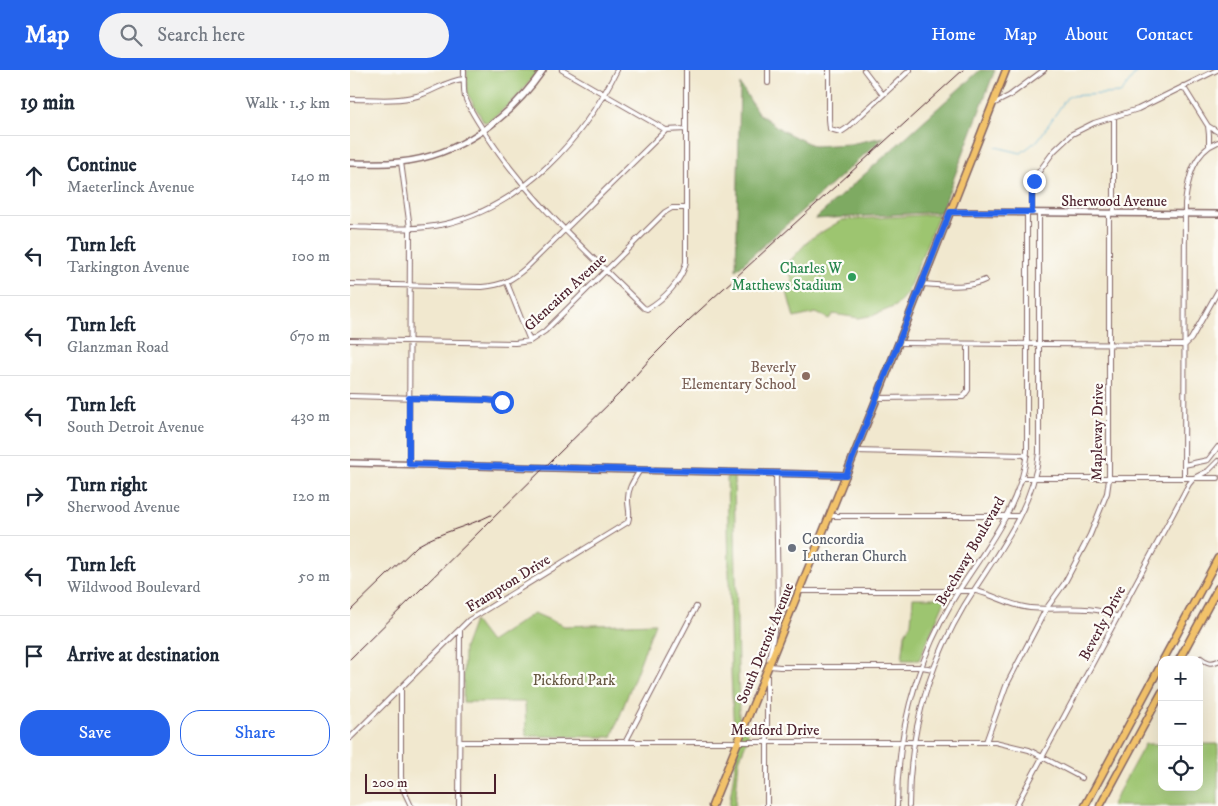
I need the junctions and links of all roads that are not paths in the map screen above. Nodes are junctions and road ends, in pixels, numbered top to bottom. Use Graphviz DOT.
graph roads {
  1 [pos="464,70"];
  2 [pos="543,70"];
  3 [pos="562,70"];
  4 [pos="616,70"];
  5 [pos="686,70"];
  6 [pos="768,70"];
  7 [pos="829,70"];
  8 [pos="864,70"];
  9 [pos="910,70"];
  10 [pos="1006,70"];
  11 [pos="1044,70"];
  12 [pos="1216,70"];
  13 [pos="464,79"];
  14 [pos="768,83"];
  15 [pos="1183,86"];
  16 [pos="604,94"];
  17 [pos="883,95"];
  18 [pos="350,99"];
  19 [pos="993,104"];
  20 [pos="1114,117"];
  21 [pos="1208,126"];
  22 [pos="666,130"];
  23 [pos="686,130"];
  24 [pos="484,131"];
  25 [pos="1218,132"];
  26 [pos="1218,142"];
  27 [pos="1209,146"];
  28 [pos="401,162"];
  29 [pos="350,163"];
  30 [pos="524,186"];
  31 [pos="686,208"];
  32 [pos="950,212"];
  33 [pos="1029,212"];
  34 [pos="1039,213"];
  35 [pos="1112,213"];
  36 [pos="1185,214"];
  37 [pos="1218,214"];
  38 [pos="350,227"];
  39 [pos="410,228"];
  40 [pos="565,229"];
  41 [pos="606,270"];
  42 [pos="985,280"];
  43 [pos="507,283"];
  44 [pos="350,284"];
  45 [pos="922,284"];
  46 [pos="410,285"];
  47 [pos="1218,291"];
  48 [pos="350,340"];
  49 [pos="410,341"];
  50 [pos="530,341"];
  51 [pos="898,343"];
  52 [pos="968,344"];
  53 [pos="1027,344"];
  54 [pos="1039,344"];
  55 [pos="1109,345"];
  56 [pos="1185,345"];
  57 [pos="350,396"];
  58 [pos="409,398"];
  59 [pos="877,398"];
  60 [pos="507,405"];
  61 [pos="1218,447"];
  62 [pos="856,451"];
  63 [pos="1027,455"];
  64 [pos="1218,461"];
  65 [pos="350,463"];
  66 [pos="409,464"];
  67 [pos="1184,465"];
  68 [pos="640,470"];
  69 [pos="776,473"];
  70 [pos="846,475"];
  71 [pos="1022,478"];
  72 [pos="1035,478"];
  73 [pos="1184,478"];
  74 [pos="1194,478"];
  75 [pos="1218,478"];
  76 [pos="1109,479"];
  77 [pos="830,516"];
  78 [pos="1005,516"];
  79 [pos="1018,516"];
  80 [pos="1218,558"];
  81 [pos="1218,588"];
  82 [pos="960,590"];
  83 [pos="973,590"];
  84 [pos="800,591"];
  85 [pos="696,607"];
  86 [pos="778,607"];
  87 [pos="793,609"];
  88 [pos="1046,609"];
  89 [pos="1118,617"];
  90 [pos="460,629"];
  91 [pos="1166,656"];
  92 [pos="1182,656"];
  93 [pos="1203,660"];
  94 [pos="1218,661"];
  95 [pos="770,666"];
  96 [pos="922,667"];
  97 [pos="933,669"];
  98 [pos="1158,670"];
  99 [pos="767,673"];
  100 [pos="401,688"];
  101 [pos="1158,699"];
  102 [pos="350,738"];
  103 [pos="460,742"];
  104 [pos="626,742"];
  105 [pos="739,742"];
  106 [pos="767,742"];
  107 [pos="902,742"];
  108 [pos="914,742"];
  109 [pos="986,742"];
  110 [pos="1042,757"];
  111 [pos="1082,778"];
  112 [pos="411,806"];
  113 [pos="459,806"];
  114 [pos="712,806"];
  115 [pos="767,806"];
  116 [pos="897,806"];
  117 [pos="909,806"];
  118 [pos="1016,806"];
  119 [pos="1085,806"];
  120 [pos="1100,806"];
  1 -- 13 [label="street"];
  2 -- 24 [label="street"];
  3 -- 16 [label="street"];
  4 -- 16 [label="street"];
  5 -- 23 [label="street"];
  6 -- 14 [label="street"];
  7 -- 17 [label="street"];
  8 -- 17 [label="street"];
  9 -- 17 [label="street"];
  10 -- 19 [label="main road, South Detroit Avenue"];
  11 -- 19 [label="street"];
  12 -- 15 [label="street, Beechway Boulevard"];
  13 -- 18 [label="street"];
  13 -- 24 [label="street"];
  15 -- 20 [label="street, Beechway Boulevard"];
  15 -- 21 [label="street"];
  16 -- 22 [label="street"];
  16 -- 30 [label="street"];
  19 -- 32 [label="main road, South Detroit Avenue"];
  20 -- 33 [label="street, Beechway Boulevard"];
  20 -- 35 [label="street, Mapleway Drive"];
  21 -- 25 [label="street"];
  21 -- 27 [label="street"];
  22 -- 23 [label="street"];
  22 -- 40 [label="street"];
  23 -- 31 [label="street"];
  24 -- 28 [label="street"];
  24 -- 30 [label="street"];
  26 -- 27 [label="street"];
  27 -- 36 [label="street"];
  28 -- 29 [label="street"];
  28 -- 39 [label="street"];
  30 -- 39 [label="street"];
  30 -- 40 [label="street"];
  31 -- 41 [label="street, Glencairn Avenue"];
  31 -- 41 [label="street"];
  32 -- 33 [label="street, Sherwood Avenue"];
  32 -- 45 [label="main road, South Detroit Avenue"];
  33 -- 34 [label="street, Sherwood Avenue"];
  33 -- 53 [label="street, Beechway Boulevard"];
  34 -- 35 [label="street, Sherwood Avenue"];
  34 -- 54 [label="street, Beechway Boulevard"];
  35 -- 36 [label="street, Sherwood Avenue"];
  35 -- 55 [label="street, Mapleway Drive"];
  36 -- 37 [label="street, Sherwood Avenue"];
  36 -- 56 [label="street"];
  38 -- 39 [label="street"];
  39 -- 46 [label="street"];
  40 -- 41 [label="street"];
  40 -- 43 [label="street"];
  41 -- 50 [label="street, Glencairn Avenue"];
  42 -- 45 [label="street"];
  43 -- 46 [label="street"];
  43 -- 50 [label="street"];
  44 -- 46 [label="street"];
  45 -- 51 [label="main road, South Detroit Avenue"];
  46 -- 49 [label="street"];
  47 -- 56 [label="street"];
  48 -- 49 [label="street, Glencairn Avenue"];
  49 -- 50 [label="street, Glencairn Avenue"];
  49 -- 58 [label="street"];
  51 -- 52 [label="street"];
  51 -- 59 [label="main road, South Detroit Avenue"];
  52 -- 53 [label="street"];
  52 -- 59 [label="street"];
  53 -- 54 [label="street"];
  53 -- 63 [label="street, Beechway Boulevard"];
  54 -- 55 [label="street"];
  54 -- 72 [label="street, Beechway Boulevard"];
  55 -- 56 [label="street"];
  55 -- 76 [label="street, Mapleway Drive"];
  56 -- 67 [label="street"];
  57 -- 58 [label="street"];
  58 -- 60 [label="street"];
  58 -- 66 [label="street"];
  59 -- 62 [label="main road, South Detroit Avenue"];
  61 -- 67 [label="street"];
  62 -- 63 [label="street"];
  62 -- 70 [label="main road, South Detroit Avenue"];
  63 -- 71 [label="street, Beechway Boulevard"];
  64 -- 74 [label="street, Beverly Drive"];
  65 -- 66 [label="street"];
  66 -- 68 [label="street"];
  67 -- 73 [label="street"];
  68 -- 69 [label="street"];
  68 -- 90 [label="street, Frampton Drive"];
  69 -- 70 [label="street"];
  69 -- 86 [label="street"];
  70 -- 77 [label="main road, South Detroit Avenue"];
  71 -- 72 [label="street"];
  71 -- 78 [label="street, Beechway Boulevard"];
  72 -- 76 [label="street"];
  72 -- 79 [label="street, Beechway Boulevard"];
  73 -- 74 [label="street"];
  73 -- 76 [label="street"];
  74 -- 75 [label="street"];
  74 -- 89 [label="street, Beverly Drive"];
  76 -- 88 [label="street, Mapleway Drive"];
  77 -- 78 [label="street"];
  77 -- 84 [label="main road, South Detroit Avenue"];
  78 -- 79 [label="street"];
  78 -- 82 [label="street, Beechway Boulevard"];
  79 -- 83 [label="street, Beechway Boulevard"];
  80 -- 91 [label="main road"];
  81 -- 92 [label="main road"];
  82 -- 83 [label="street"];
  82 -- 84 [label="street"];
  82 -- 96 [label="street, Beechway Boulevard"];
  83 -- 88 [label="street"];
  83 -- 97 [label="street, Beechway Boulevard"];
  84 -- 87 [label="main road, South Detroit Avenue"];
  85 -- 104 [label="street"];
  86 -- 87 [label="street"];
  86 -- 99 [label="street"];
  87 -- 95 [label="main road, South Detroit Avenue"];
  88 -- 89 [label="street"];
  88 -- 109 [label="street, Mapleway Drive"];
  89 -- 110 [label="street, Beverly Drive"];
  90 -- 100 [label="street, Frampton Drive"];
  90 -- 103 [label="street"];
  93 -- 94 [label="street"];
  95 -- 96 [label="street"];
  95 -- 99 [label="main road, South Detroit Avenue"];
  96 -- 97 [label="street"];
  96 -- 107 [label="street, Beechway Boulevard"];
  97 -- 108 [label="street, Beechway Boulevard"];
  98 -- 119 [label="main road"];
  99 -- 105 [label="main road, South Detroit Avenue"];
  99 -- 106 [label="street"];
  100 -- 102 [label="street, Frampton Drive"];
  100 -- 112 [label="street"];
  101 -- 120 [label="main road"];
  103 -- 104 [label="street, Medford Drive"];
  103 -- 113 [label="street"];
  104 -- 105 [label="street, Medford Drive"];
  105 -- 106 [label="street, Medford Drive"];
  105 -- 114 [label="main road, South Detroit Avenue"];
  106 -- 107 [label="street, Medford Drive"];
  106 -- 115 [label="street"];
  107 -- 108 [label="street, Medford Drive"];
  107 -- 116 [label="street, Beechway Boulevard"];
  108 -- 109 [label="street, Medford Drive"];
  108 -- 117 [label="street, Beechway Boulevard"];
  109 -- 110 [label="street, Medford Drive"];
  110 -- 111 [label="street, Medford Drive"];
  110 -- 118 [label="street, Beverly Drive"];
}
